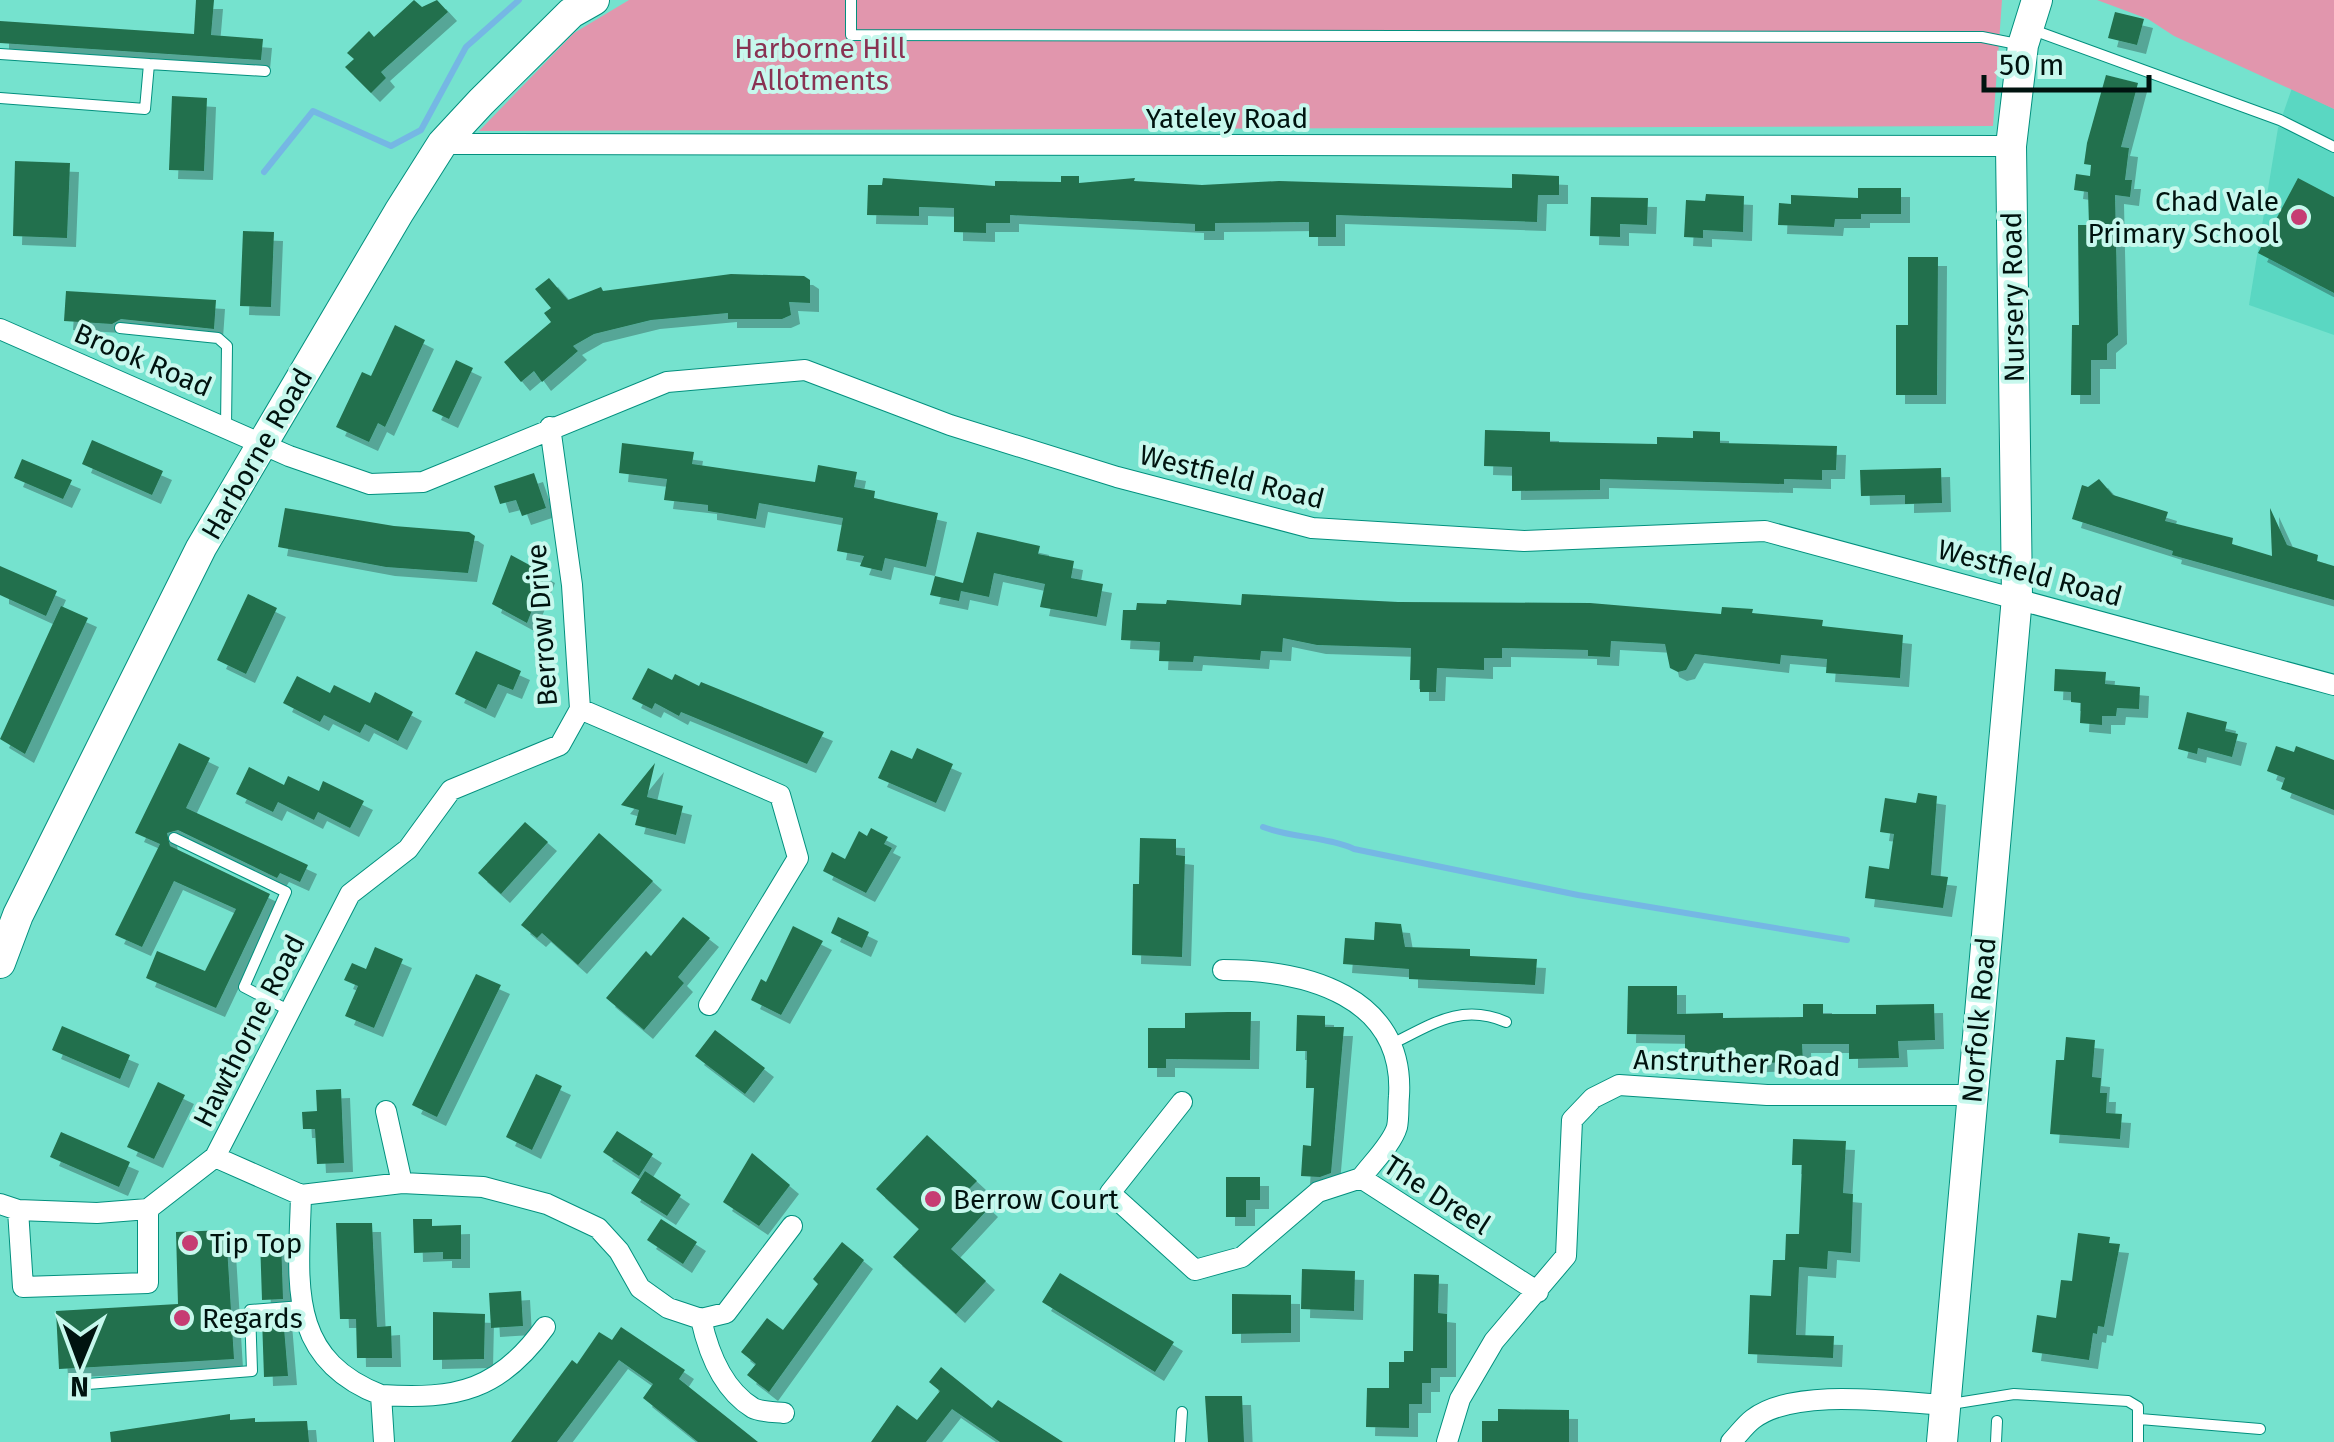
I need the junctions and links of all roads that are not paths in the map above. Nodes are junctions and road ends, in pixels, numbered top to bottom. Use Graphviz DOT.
graph roads {
  1 [pos="594,0"];
  2 [pos="851,0"];
  3 [pos="2029,24"];
  4 [pos="0,54"];
  5 [pos="149,64"];
  6 [pos="266,71"];
  7 [pos="0,98"];
  8 [pos="442,144"];
  9 [pos="2011,146"];
  10 [pos="2334,147"];
  11 [pos="120,328"];
  12 [pos="0,329"];
  13 [pos="226,426"];
  14 [pos="550,427"];
  15 [pos="264,442"];
  16 [pos="2017,597"];
  17 [pos="2334,686"];
  18 [pos="580,709"];
  19 [pos="174,838"];
  20 [pos="408,849"];
  21 [pos="0,962"];
  22 [pos="1223,970"];
  23 [pos="710,1005"];
  24 [pos="290,1011"];
  25 [pos="1506,1022"];
  26 [pos="1394,1043"];
  27 [pos="1972,1095"];
  28 [pos="1182,1102"];
  29 [pos="386,1111"];
  30 [pos="215,1157"];
  31 [pos="1361,1178"];
  32 [pos="402,1183"];
  33 [pos="300,1194"];
  34 [pos="9,1207"];
  35 [pos="148,1209"];
  36 [pos="792,1226"];
  37 [pos="1538,1292"];
  38 [pos="302,1306"];
  39 [pos="701,1319"];
  40 [pos="545,1327"];
  41 [pos="75,1386"];
  42 [pos="381,1395"];
  43 [pos="1945,1405"];
  44 [pos="1182,1412"];
  45 [pos="784,1413"];
  46 [pos="2140,1418"];
  47 [pos="1997,1421"];
  48 [pos="2260,1429"];
  49 [pos="384,1442"];
  50 [pos="1180,1442"];
  51 [pos="1447,1442"];
  52 [pos="1731,1442"];
  53 [pos="1942,1442"];
  54 [pos="1996,1442"];
  55 [pos="2138,1442"];
  1 -- 8 [label="main road, Harborne Road"];
  2 -- 3 [label="lane"];
  3 -- 9 [label="main road, Nursery Road"];
  3 -- 10 [label="lane"];
  4 -- 5 [label="lane"];
  5 -- 6 [label="lane"];
  5 -- 7 [label="lane"];
  8 -- 9 [label="street, Yateley Road"];
  8 -- 15 [label="main road, Harborne Road"];
  9 -- 16 [label="main road, Nursery Road"];
  11 -- 13 [label="lane"];
  12 -- 13 [label="street, Brook Road"];
  13 -- 15 [label="street, Brook Road"];
  14 -- 15 [label="street, Westfield Road"];
  14 -- 16 [label="street, Westfield Road"];
  14 -- 18 [label="street, Berrow Drive"];
  15 -- 21 [label="main road, Harborne Road"];
  16 -- 17 [label="street, Westfield Road"];
  16 -- 27 [label="main road, Norfolk Road"];
  18 -- 20 [label="street, Berrow Drive"];
  18 -- 23 [label="street"];
  19 -- 24 [label="lane"];
  20 -- 24 [label="street, Hawthorne Road"];
  22 -- 26 [label="street"];
  24 -- 30 [label="street, Hawthorne Road"];
  25 -- 26 [label="lane"];
  26 -- 31 [label="street"];
  27 -- 37 [label="street, Anstruther Road"];
  27 -- 43 [label="main road, Norfolk Road"];
  28 -- 31 [label="street, The Dreel"];
  29 -- 32 [label="street"];
  30 -- 33 [label="street"];
  30 -- 35 [label="street, Hawthorne Road"];
  31 -- 37 [label="street, The Dreel"];
  32 -- 33 [label="street"];
  32 -- 39 [label="street"];
  33 -- 38 [label="street"];
  34 -- 35 [label="street"];
  34 -- 35 [label="street"];
  36 -- 39 [label="street"];
  37 -- 51 [label="street, Anstruther Road"];
  38 -- 41 [label="lane"];
  38 -- 42 [label="street"];
  39 -- 45 [label="street"];
  40 -- 42 [label="street"];
  42 -- 49 [label="street"];
  43 -- 46 [label="lane"];
  43 -- 52 [label="street"];
  43 -- 53 [label="main road, Norfolk Road"];
  44 -- 50 [label="lane"];
  46 -- 48 [label="lane"];
  46 -- 55 [label="lane"];
  47 -- 54 [label="lane"];
}
